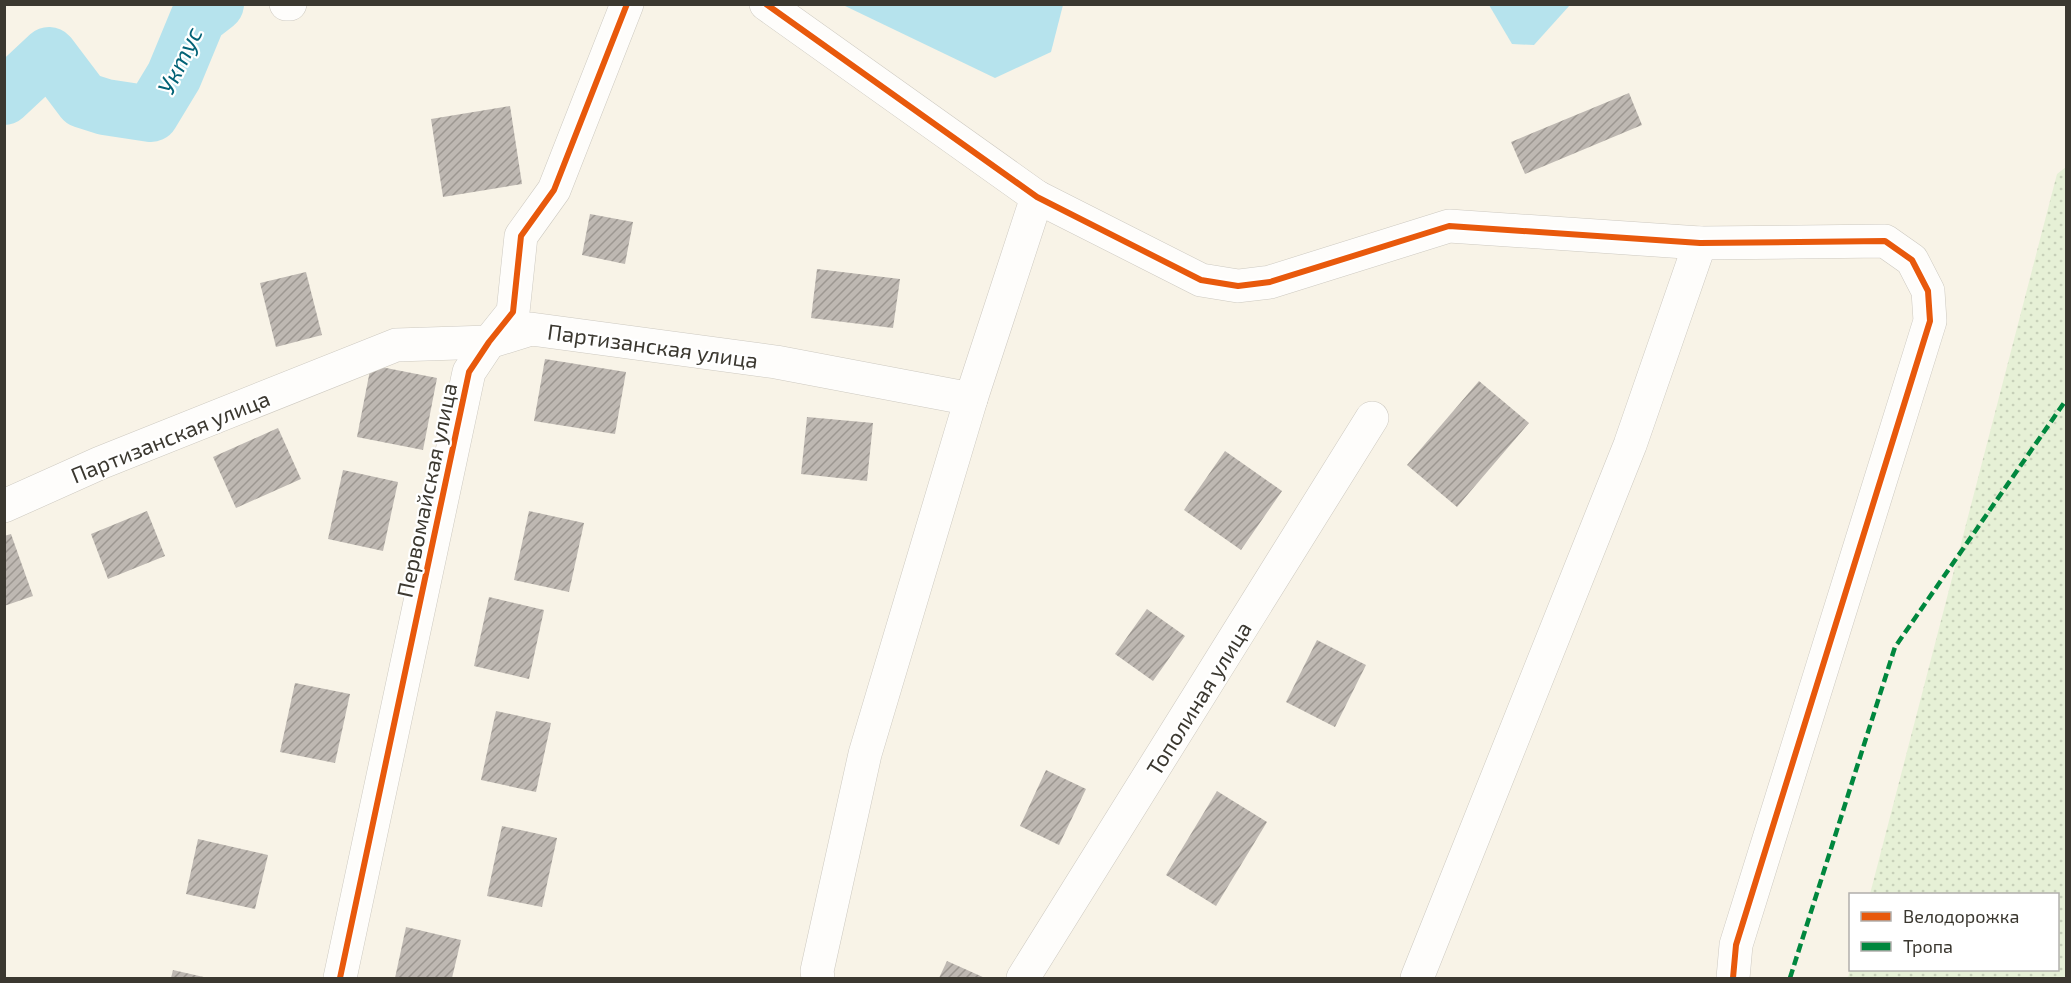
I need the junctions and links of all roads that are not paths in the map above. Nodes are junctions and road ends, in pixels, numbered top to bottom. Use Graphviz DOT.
graph roads {
  1 [pos="766,4"];
  2 [pos="614,14"];
  3 [pos="1037,197"];
  4 [pos="1700,243"];
  5 [pos="489,342"];
  6 [pos="971,399"];
  7 [pos="1372,418"];
  8 [pos="4,506"];
  9 [pos="340,978"];
  10 [pos="818,978"];
  11 [pos="1023,978"];
  12 [pos="1417,978"];
  13 [pos="1733,978"];
  1 -- 3 [label="street"];
  2 -- 5 [label="street, Первомайская улица"];
  3 -- 4 [label="street"];
  3 -- 6 [label="street"];
  4 -- 12 [label="street"];
  4 -- 13 [label="street"];
  5 -- 6 [label="street, Партизанская улица"];
  5 -- 8 [label="street, Партизанская улица"];
  5 -- 9 [label="street, Первомайская улица"];
  6 -- 10 [label="street"];
  7 -- 11 [label="street, Тополиная улица"];
}
